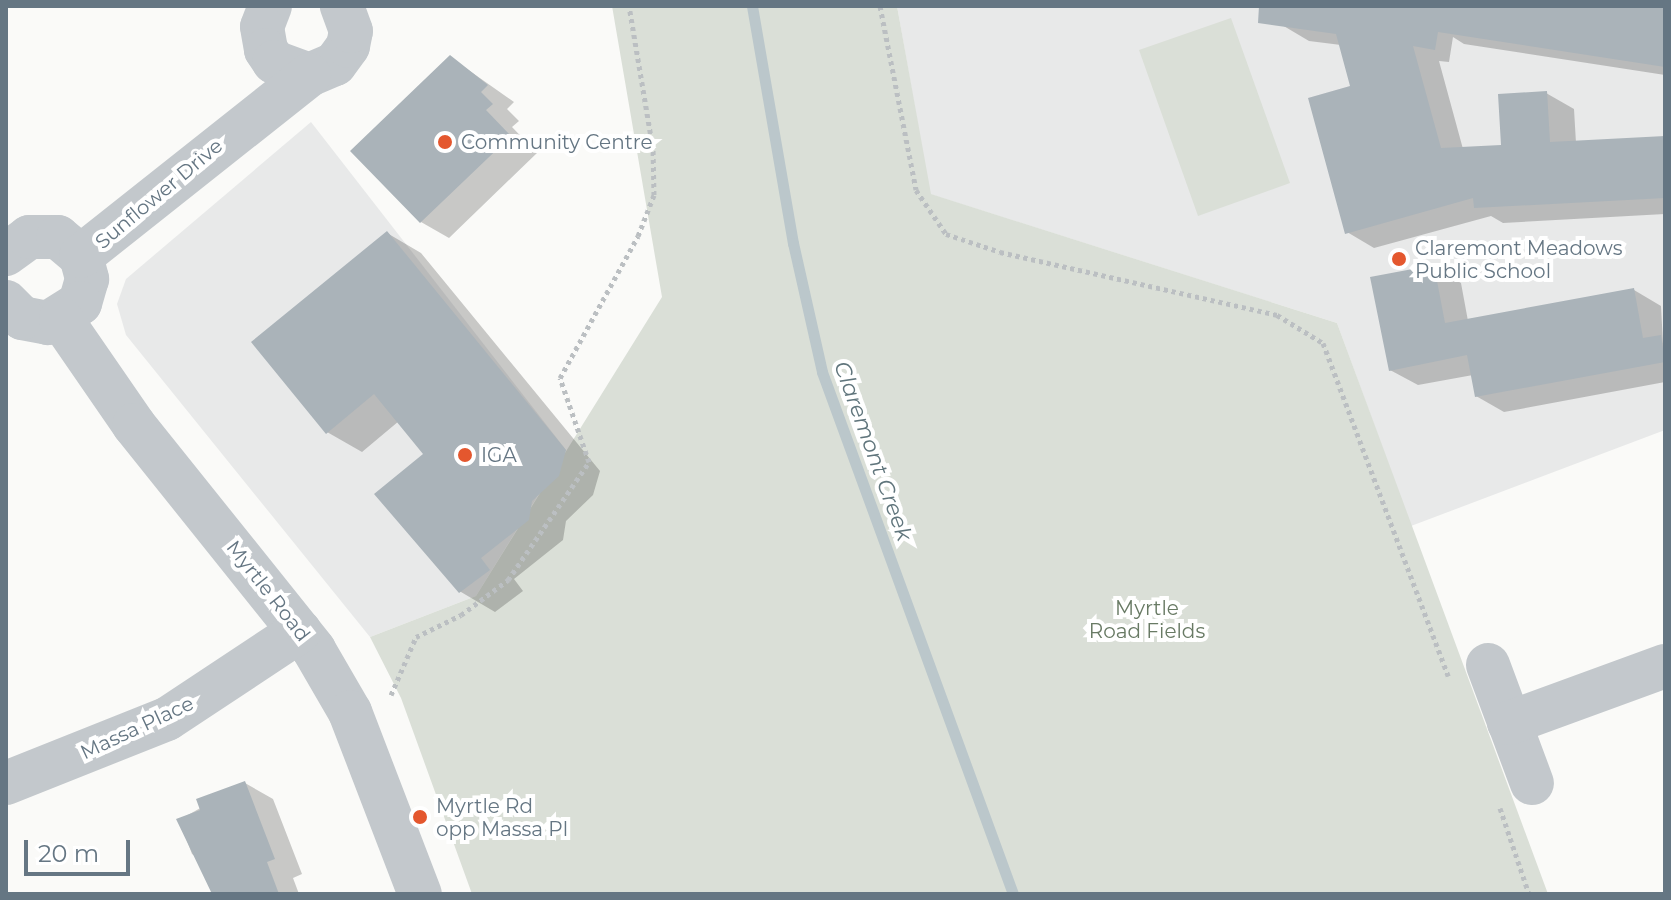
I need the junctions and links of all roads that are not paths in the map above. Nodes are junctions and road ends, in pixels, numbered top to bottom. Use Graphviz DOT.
graph roads {
  1 [pos="350,14"];
  2 [pos="262,22"];
  3 [pos="309,75"];
  4 [pos="235,130"];
  5 [pos="6,254"];
  6 [pos="81,256"];
  7 [pos="6,302"];
  8 [pos="61,319"];
  9 [pos="300,631"];
  10 [pos="1665,666"];
  11 [pos="1471,678"];
  12 [pos="1509,723"];
  13 [pos="6,783"];
  14 [pos="1515,792"];
  15 [pos="420,894"];
  1 -- 3 [label="street, Sunflower Drive"];
  2 -- 3 [label="street"];
  2 -- 4 [label="street, Sunflower Drive"];
  3 -- 4 [label="street, Sunflower Drive"];
  4 -- 6 [label="street, Sunflower Drive"];
  5 -- 6 [label="street"];
  6 -- 8 [label="street"];
  7 -- 8 [label="street"];
  8 -- 9 [label="street, Myrtle Road"];
  9 -- 13 [label="street, Massa Place"];
  9 -- 15 [label="street, Myrtle Road"];
  10 -- 12 [label="street"];
  11 -- 12 [label="street"];
  12 -- 14 [label="street"];
}
